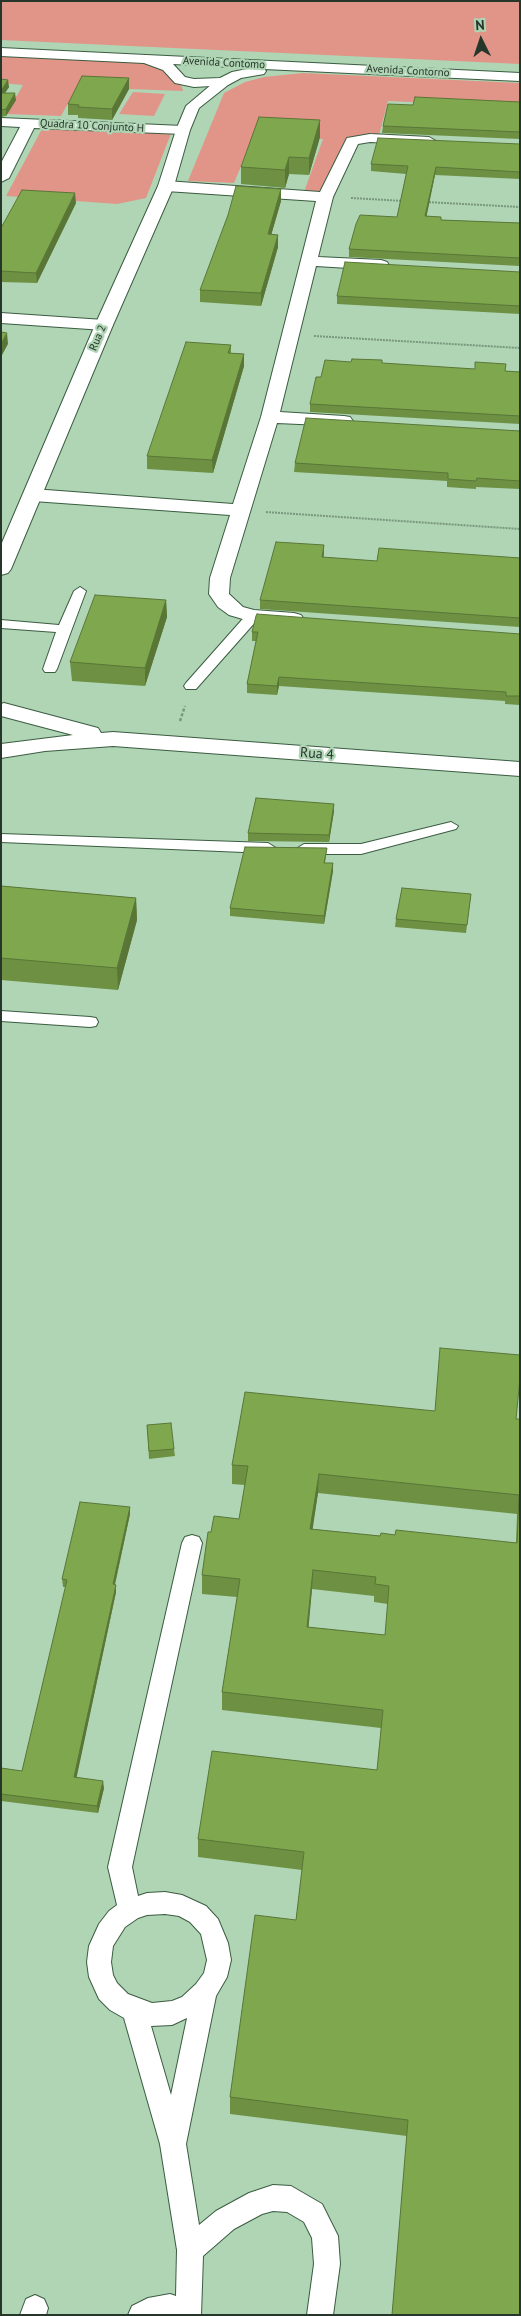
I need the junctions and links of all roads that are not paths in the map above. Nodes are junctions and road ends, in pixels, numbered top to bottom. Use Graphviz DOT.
graph roads {
  1 [pos="1,52"];
  2 [pos="134,58"];
  3 [pos="214,62"];
  4 [pos="296,66"];
  5 [pos="174,72"];
  6 [pos="237,75"];
  7 [pos="520,77"];
  8 [pos="185,82"];
  9 [pos="223,82"];
  10 [pos="193,106"];
  11 [pos="1,122"];
  12 [pos="29,123"];
  13 [pos="182,130"];
  14 [pos="445,142"];
  15 [pos="1,178"];
  16 [pos="166,186"];
  17 [pos="326,197"];
  18 [pos="310,261"];
  19 [pos="396,266"];
  20 [pos="1,318"];
  21 [pos="104,325"];
  22 [pos="270,417"];
  23 [pos="366,423"];
  24 [pos="33,495"];
  25 [pos="240,510"];
  26 [pos="1,569"];
  27 [pos="80,591"];
  28 [pos="253,616"];
  29 [pos="312,620"];
  30 [pos="1,624"];
  31 [pos="64,629"];
  32 [pos="50,669"];
  33 [pos="191,686"];
  34 [pos="3,708"];
  35 [pos="113,739"];
  36 [pos="1,742"];
  37 [pos="1,751"];
  38 [pos="520,769"];
  39 [pos="451,826"];
  40 [pos="1,838"];
  41 [pos="1,1016"];
  42 [pos="90,1022"];
  43 [pos="192,1543"];
  44 [pos="130,1910"];
  45 [pos="205,1992"];
  46 [pos="134,2010"];
  47 [pos="173,2144"];
  48 [pos="190,2250"];
  49 [pos="141,2315"];
  50 [pos="188,2315"];
  51 [pos="320,2315"];
  1 -- 2 [label="street"];
  2 -- 3 [label="street, Avenida Contomo"];
  2 -- 5 [label="street, Avenida Contomo"];
  3 -- 4 [label="street, Avenida Contomo"];
  3 -- 5 [label="street"];
  3 -- 6 [label="street"];
  4 -- 6 [label="street, Avenida Contomo"];
  4 -- 7 [label="street, Avenida Contorno"];
  5 -- 8 [label="street, Avenida Contomo"];
  6 -- 9 [label="street, Avenida Contomo"];
  8 -- 9 [label="street"];
  8 -- 10 [label="street"];
  9 -- 10 [label="street, Rua 2"];
  10 -- 13 [label="street, Rua 2"];
  11 -- 12 [label="street, Quadra 10 Conjunto H"];
  12 -- 13 [label="street, Quadra 10 Conjunto H"];
  12 -- 15 [label="street"];
  13 -- 16 [label="street, Rua 2"];
  14 -- 17 [label="street"];
  16 -- 17 [label="street"];
  16 -- 21 [label="street, Rua 2"];
  17 -- 18 [label="street"];
  18 -- 19 [label="street"];
  18 -- 22 [label="street"];
  20 -- 21 [label="street"];
  21 -- 24 [label="street, Rua 2"];
  22 -- 23 [label="street"];
  22 -- 25 [label="street"];
  24 -- 25 [label="street"];
  24 -- 26 [label="street, Rua 2"];
  25 -- 28 [label="street"];
  27 -- 31 [label="lane"];
  28 -- 29 [label="street"];
  28 -- 33 [label="lane"];
  30 -- 31 [label="lane"];
  31 -- 32 [label="lane"];
  34 -- 35 [label="street"];
  34 -- 36 [label="street"];
  35 -- 37 [label="street"];
  35 -- 38 [label="street, Rua 4"];
  39 -- 40 [label="lane"];
  41 -- 42 [label="lane"];
  43 -- 44 [label="lane"];
  44 -- 45 [label="lane"];
  44 -- 46 [label="lane"];
  45 -- 46 [label="lane"];
  45 -- 47 [label="lane"];
  46 -- 47 [label="lane"];
  47 -- 48 [label="lane"];
  48 -- 50 [label="lane"];
  48 -- 51 [label="lane"];
  49 -- 50 [label="lane"];
}
